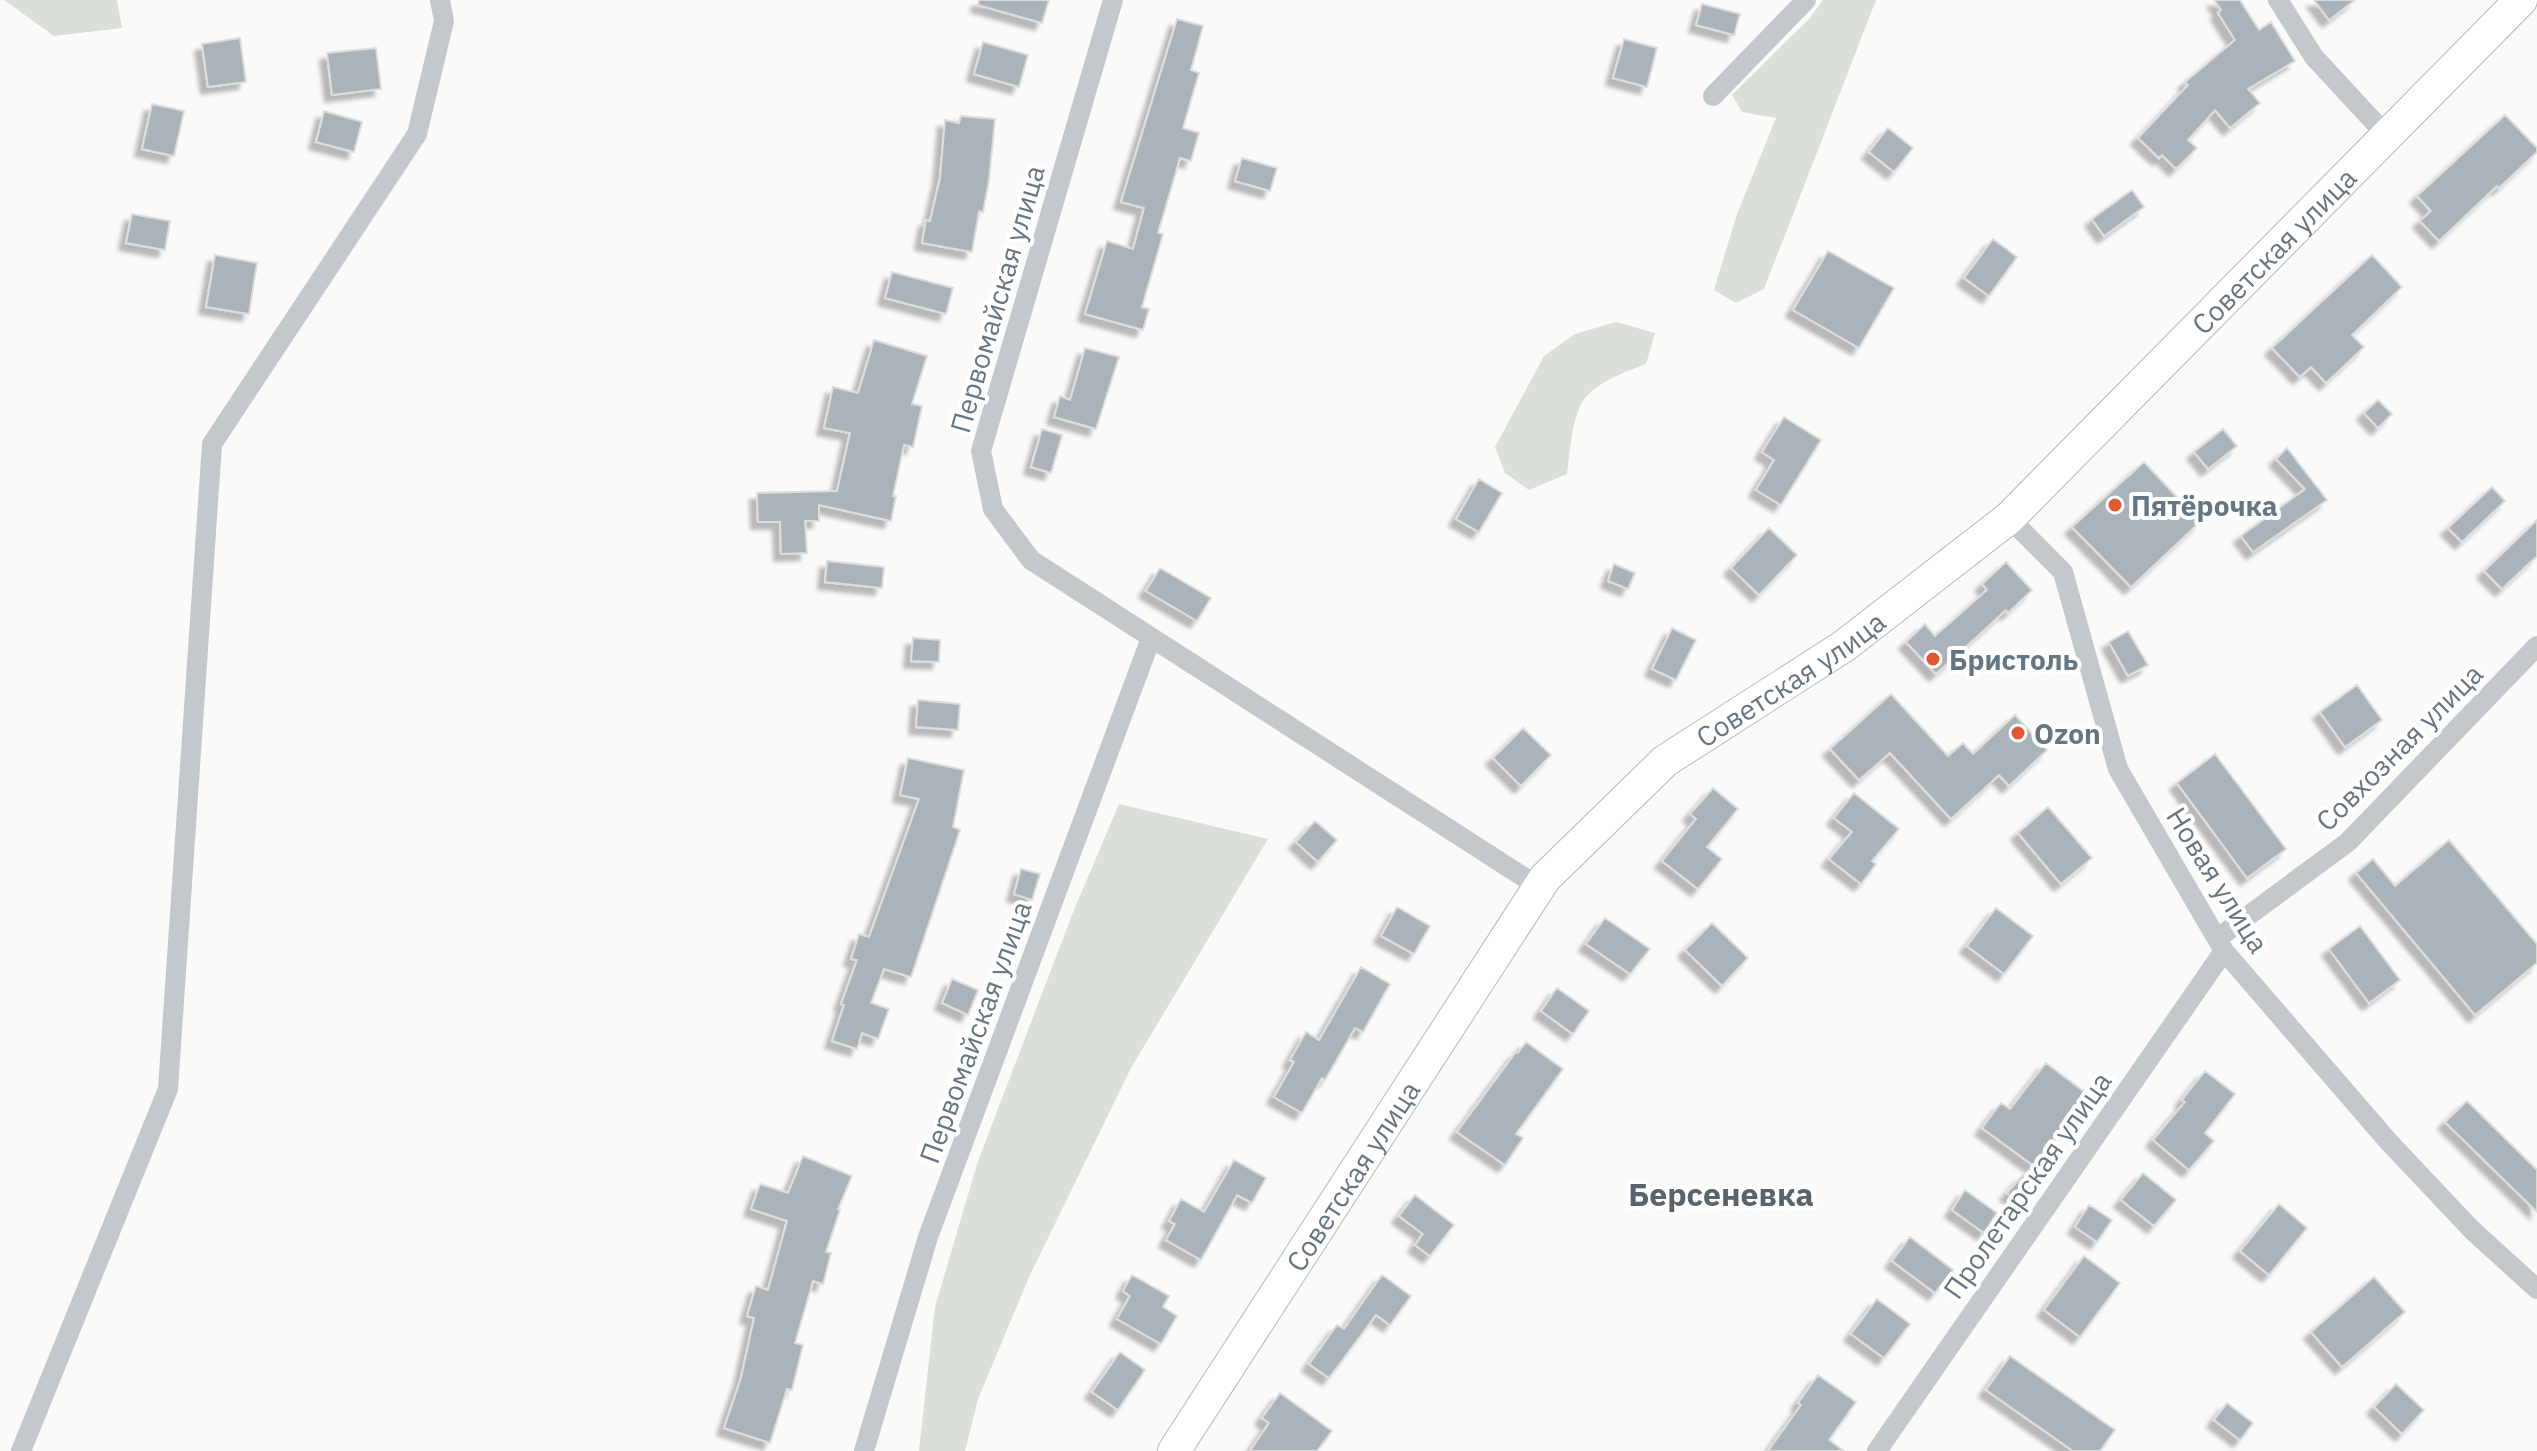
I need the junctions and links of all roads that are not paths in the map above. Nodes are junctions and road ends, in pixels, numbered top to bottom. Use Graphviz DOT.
graph roads {
  1 [pos="440,0"];
  2 [pos="1113,0"];
  3 [pos="1806,0"];
  4 [pos="2278,0"];
  5 [pos="2521,0"];
  6 [pos="1713,96"];
  7 [pos="2388,137"];
  8 [pos="2009,518"];
  9 [pos="1151,638"];
  10 [pos="2537,646"];
  11 [pos="1539,887"];
  12 [pos="2221,944"];
  13 [pos="2537,1289"];
  14 [pos="21,1451"];
  15 [pos="864,1451"];
  16 [pos="1174,1451"];
  17 [pos="1877,1451"];
  1 -- 14 [label="street"];
  2 -- 9 [label="street, Первомайская улица"];
  3 -- 6 [label="street"];
  4 -- 7 [label="street"];
  5 -- 7 [label="main road, Советская улица"];
  7 -- 8 [label="main road, Советская улица"];
  8 -- 11 [label="main road, Советская улица"];
  8 -- 12 [label="street, Новая улица"];
  9 -- 11 [label="street, Первомайская улица"];
  9 -- 15 [label="street, Первомайская улица"];
  10 -- 12 [label="street, Совхозная улица"];
  11 -- 16 [label="main road, Советская улица"];
  12 -- 13 [label="street, Новая улица"];
  12 -- 17 [label="street, Пролетарская улица"];
}
